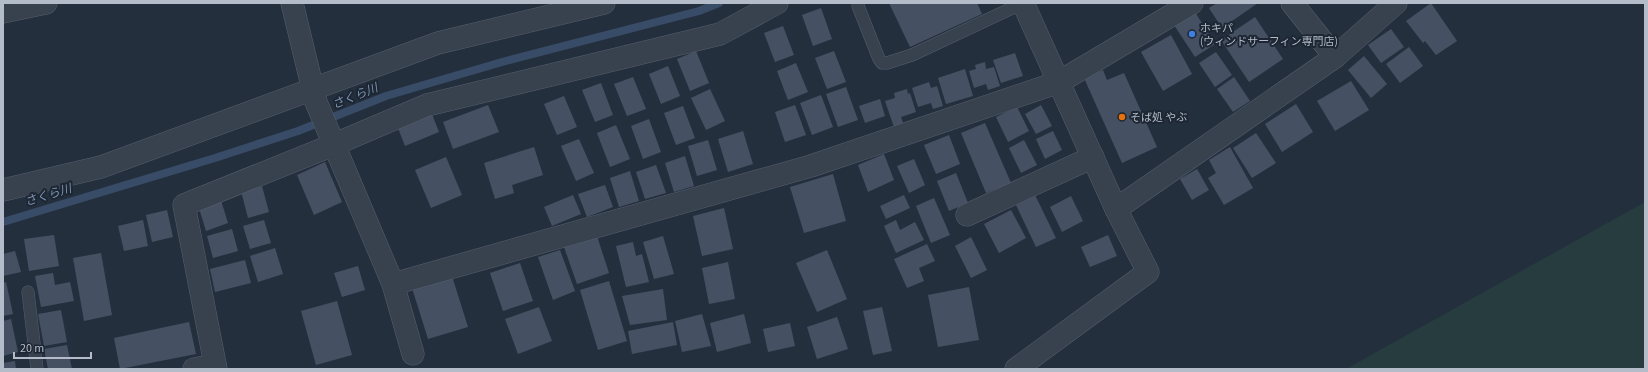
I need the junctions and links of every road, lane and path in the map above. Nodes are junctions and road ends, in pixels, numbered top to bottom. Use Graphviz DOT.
graph roads {
  1 [pos="46,3"];
  2 [pos="292,3"];
  3 [pos="604,3"];
  4 [pos="777,3"];
  5 [pos="858,3"];
  6 [pos="1023,3"];
  7 [pos="1192,3"];
  8 [pos="1292,3"];
  9 [pos="1396,3"];
  10 [pos="3,12"];
  11 [pos="1335,57"];
  12 [pos="1059,82"];
  13 [pos="314,95"];
  14 [pos="332,141"];
  15 [pos="1092,157"];
  16 [pos="3,190"];
  17 [pos="1116,209"];
  18 [pos="967,214"];
  19 [pos="393,284"];
  20 [pos="28,292"];
  21 [pos="413,354"];
  22 [pos="216,367"];
  23 [pos="37,369"];
  24 [pos="194,369"];
  25 [pos="1016,369"];
  1 -- 10 [label="street"];
  2 -- 13 [label="street"];
  3 -- 13 [label="street"];
  4 -- 14 [label="street"];
  5 -- 6 [label="lane"];
  6 -- 12 [label="street"];
  7 -- 12 [label="street"];
  8 -- 11 [label="street"];
  9 -- 11 [label="street"];
  11 -- 17 [label="street"];
  12 -- 15 [label="street"];
  12 -- 19 [label="street"];
  13 -- 14 [label="street"];
  13 -- 16 [label="street"];
  14 -- 19 [label="street"];
  14 -- 22 [label="street"];
  15 -- 17 [label="street"];
  15 -- 18 [label="street"];
  17 -- 25 [label="street"];
  19 -- 21 [label="street"];
  20 -- 23 [label="lane"];
  22 -- 24 [label="street"];
}
